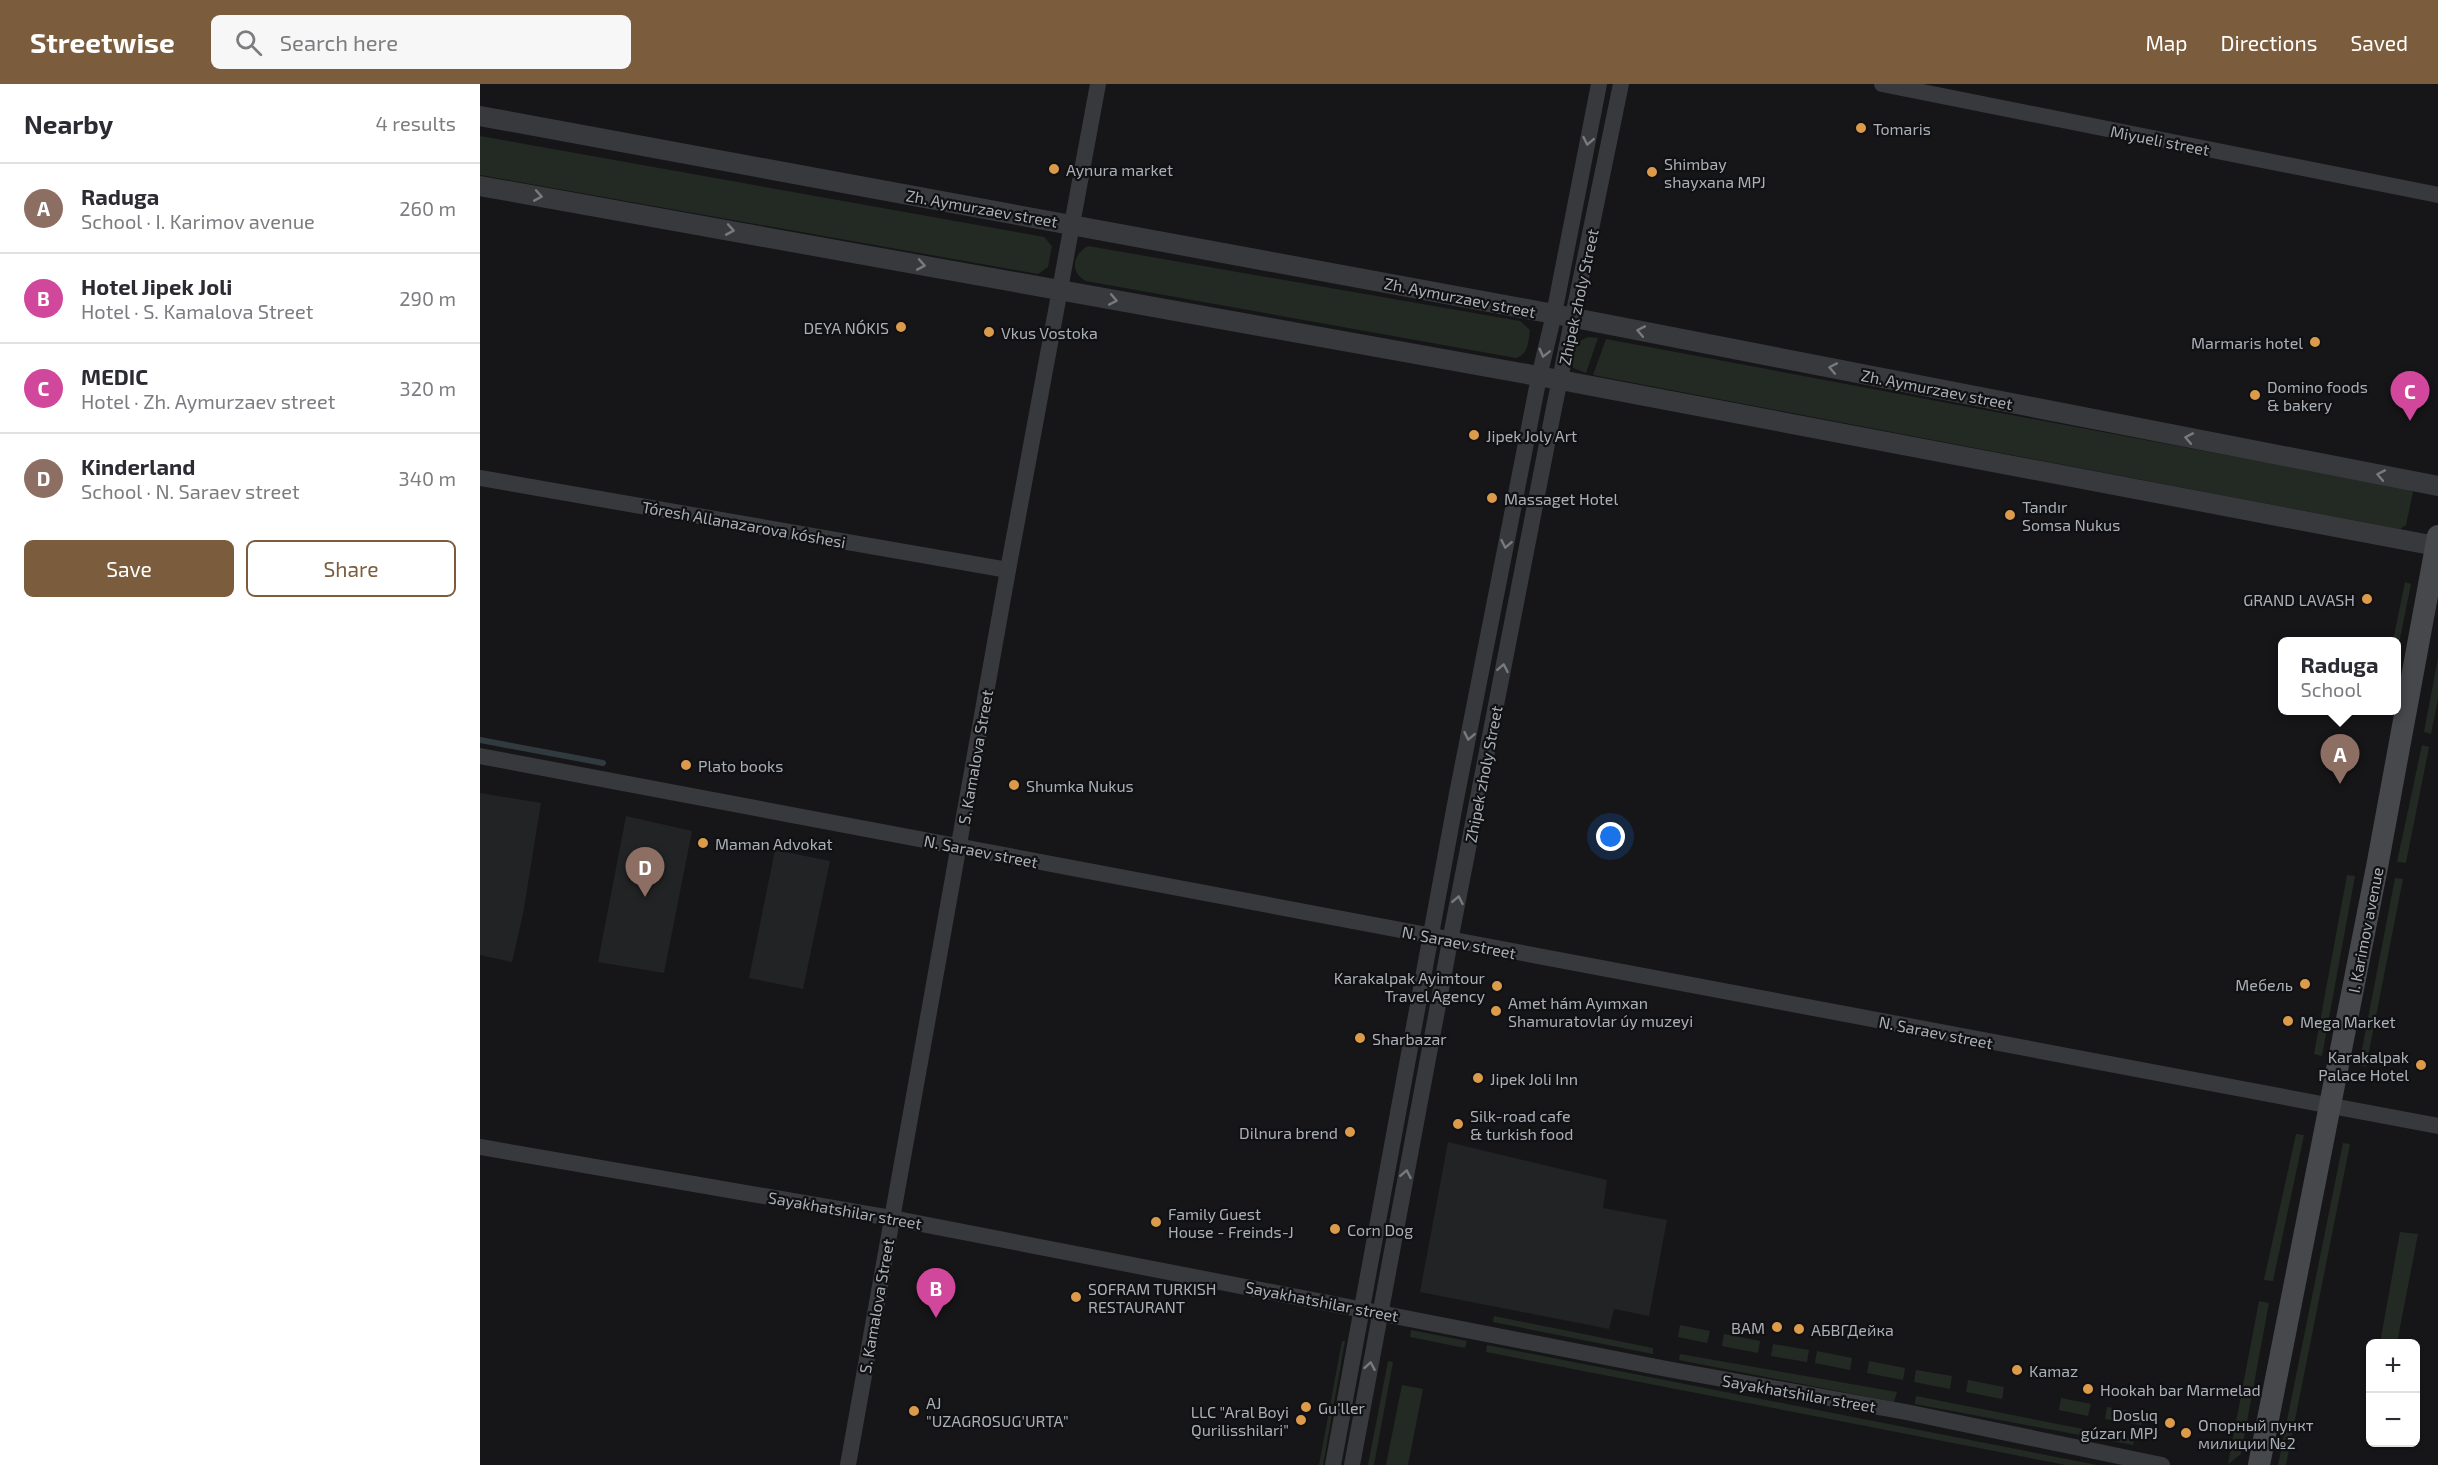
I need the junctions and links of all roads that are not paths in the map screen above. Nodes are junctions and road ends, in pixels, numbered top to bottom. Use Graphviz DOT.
graph roads {
  1 [pos="1098,84"];
  2 [pos="1599,84"];
  3 [pos="1621,84"];
  4 [pos="1882,84"];
  5 [pos="480,116"];
  6 [pos="480,186"];
  7 [pos="2438,195"];
  8 [pos="1072,224"];
  9 [pos="1061,290"];
  10 [pos="1554,314"];
  11 [pos="1574,318"];
  12 [pos="1539,377"];
  13 [pos="1560,380"];
  14 [pos="480,478"];
  15 [pos="2438,486"];
  16 [pos="2437,541"];
  17 [pos="1008,570"];
  18 [pos="480,756"];
  19 [pos="959,847"];
  20 [pos="1431,937"];
  21 [pos="1450,941"];
  22 [pos="2330,1106"];
  23 [pos="2438,1126"];
  24 [pos="480,1147"];
  25 [pos="891,1218"];
  26 [pos="1362,1309"];
  27 [pos="1380,1312"];
  28 [pos="848,1465"];
  29 [pos="1333,1465"];
  30 [pos="1352,1465"];
  31 [pos="2162,1465"];
  32 [pos="2259,1465"];
  1 -- 8 [label="street, S. Kamalova Street"];
  2 -- 10 [label="street, Zhipek zholy Street, one-way"];
  3 -- 11 [label="street, Zhipek zholy Street"];
  4 -- 7 [label="street, Miyueli street"];
  5 -- 8 [label="street, Zh. Aymurzaev street"];
  6 -- 9 [label="street, one-way"];
  8 -- 9 [label="street, S. Kamalova Street"];
  8 -- 10 [label="street, Zh. Aymurzaev street"];
  9 -- 12 [label="street, one-way"];
  9 -- 17 [label="street, S. Kamalova Street"];
  10 -- 11 [label="street, Zh. Aymurzaev street"];
  10 -- 12 [label="street, Zhipek zholy Street, one-way"];
  11 -- 13 [label="street, Zhipek zholy Street"];
  15 -- 11 [label="street, Zh. Aymurzaev street, one-way"];
  12 -- 13 [label="street"];
  12 -- 20 [label="street, Zhipek zholy Street, one-way"];
  13 -- 16 [label="street"];
  21 -- 13 [label="street, Zhipek zholy Street, one-way"];
  14 -- 17 [label="street, Tóresh Allanazarova kóshesi"];
  16 -- 22 [label="main road, I. Karimov avenue"];
  17 -- 19 [label="street, S. Kamalova Street"];
  18 -- 19 [label="street, N. Saraev street"];
  19 -- 20 [label="street, N. Saraev street"];
  19 -- 25 [label="street, S. Kamalova Street"];
  20 -- 21 [label="street, N. Saraev street"];
  20 -- 26 [label="street, Zhipek zholy Street"];
  21 -- 22 [label="street, N. Saraev street"];
  27 -- 21 [label="street, Zhipek zholy Street, one-way"];
  22 -- 23 [label="street, N. Saraev street"];
  22 -- 32 [label="main road, I. Karimov avenue"];
  24 -- 25 [label="street, Sayakhatshilar street"];
  25 -- 26 [label="street, Sayakhatshilar street"];
  25 -- 28 [label="street, S. Kamalova Street"];
  26 -- 27 [label="street, Sayakhatshilar street"];
  26 -- 29 [label="street, Zhipek zholy Street"];
  30 -- 27 [label="street, Zhipek zholy Street, one-way"];
  27 -- 31 [label="street, Sayakhatshilar street"];
}
